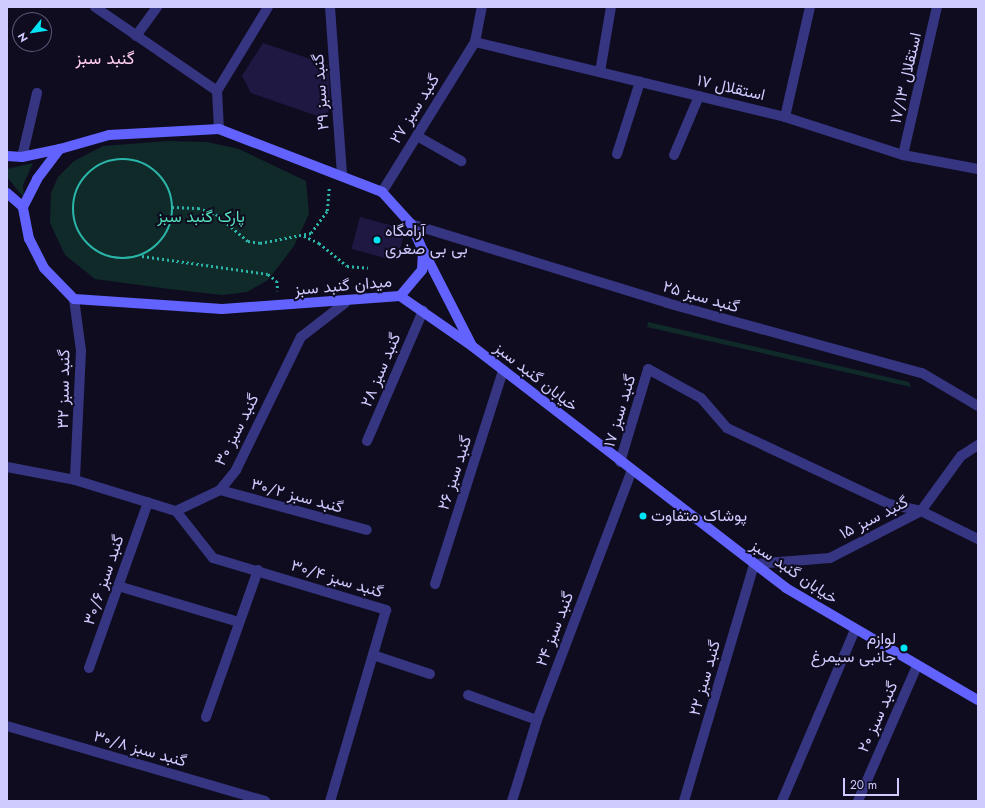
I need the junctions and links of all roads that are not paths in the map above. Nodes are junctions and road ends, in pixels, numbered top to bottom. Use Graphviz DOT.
graph roads {
  1 [pos="95,7"];
  2 [pos="157,7"];
  3 [pos="268,7"];
  4 [pos="330,7"];
  5 [pos="482,7"];
  6 [pos="611,7"];
  7 [pos="810,7"];
  8 [pos="937,7"];
  9 [pos="136,36"];
  10 [pos="475,42"];
  11 [pos="600,72"];
  12 [pos="640,82"];
  13 [pos="217,91"];
  14 [pos="37,92"];
  15 [pos="699,96"];
  16 [pos="785,116"];
  17 [pos="219,129"];
  18 [pos="416,136"];
  19 [pos="60,149"];
  20 [pos="617,154"];
  21 [pos="674,155"];
  22 [pos="7,156"];
  23 [pos="903,156"];
  24 [pos="22,157"];
  25 [pos="461,161"];
  26 [pos="978,169"];
  27 [pos="342,174"];
  28 [pos="382,192"];
  29 [pos="7,193"];
  30 [pos="23,207"];
  31 [pos="411,224"];
  32 [pos="423,251"];
  33 [pos="400,296"];
  34 [pos="74,299"];
  35 [pos="345,303"];
  36 [pos="423,311"];
  37 [pos="472,346"];
  38 [pos="503,371"];
  39 [pos="978,406"];
  40 [pos="367,441"];
  41 [pos="978,444"];
  42 [pos="620,462"];
  43 [pos="7,467"];
  44 [pos="632,470"];
  45 [pos="75,480"];
  46 [pos="220,490"];
  47 [pos="148,502"];
  48 [pos="176,511"];
  49 [pos="921,511"];
  50 [pos="367,530"];
  51 [pos="978,539"];
  52 [pos="754,564"];
  53 [pos="258,570"];
  54 [pos="435,584"];
  55 [pos="118,586"];
  56 [pos="239,622"];
  57 [pos="855,630"];
  58 [pos="373,655"];
  59 [pos="917,666"];
  60 [pos="89,668"];
  61 [pos="430,674"];
  62 [pos="468,695"];
  63 [pos="978,700"];
  64 [pos="206,717"];
  65 [pos="537,720"];
  66 [pos="7,726"];
  67 [pos="264,801"];
  68 [pos="330,801"];
  69 [pos="512,801"];
  70 [pos="684,801"];
  71 [pos="782,801"];
  72 [pos="858,801"];
  1 -- 9 [label="street"];
  2 -- 9 [label="street"];
  3 -- 13 [label="street"];
  4 -- 27 [label="street, گنبد سبز ۲۹"];
  5 -- 10 [label="street"];
  6 -- 11 [label="street"];
  7 -- 16 [label="street"];
  8 -- 23 [label="street, استقلال ۱۷/۱۳"];
  9 -- 13 [label="street"];
  10 -- 11 [label="street, استقلال ۱۷"];
  10 -- 18 [label="street, گنبد سبز ۲۷"];
  11 -- 12 [label="street, استقلال ۱۷"];
  12 -- 15 [label="street, استقلال ۱۷"];
  12 -- 20 [label="street"];
  13 -- 17 [label="street"];
  14 -- 24 [label="street"];
  15 -- 16 [label="street, استقلال ۱۷"];
  15 -- 21 [label="street"];
  16 -- 23 [label="street, استقلال ۱۷"];
  17 -- 19 [label="main road, میدان گنبد سبز"];
  17 -- 27 [label="main road, میدان گنبد سبز"];
  18 -- 25 [label="street"];
  18 -- 28 [label="street, گنبد سبز ۲۷"];
  19 -- 24 [label="main road"];
  19 -- 30 [label="main road"];
  22 -- 24 [label="main road"];
  23 -- 26 [label="street, استقلال ۱۷"];
  27 -- 28 [label="main road, میدان گنبد سبز"];
  28 -- 31 [label="main road, میدان گنبد سبز"];
  29 -- 30 [label="main road"];
  30 -- 34 [label="main road"];
  31 -- 32 [label="main road, میدان گنبد سبز"];
  31 -- 39 [label="street, گنبد سبز ۲۵"];
  32 -- 33 [label="main road, میدان گنبد سبز"];
  32 -- 37 [label="main road, خیابان گنبد سبز"];
  33 -- 35 [label="main road, میدان گنبد سبز"];
  33 -- 36 [label="main road, خیابان گنبد سبز"];
  34 -- 35 [label="main road, میدان گنبد سبز"];
  34 -- 45 [label="street, گنبد سبز ۳۲"];
  35 -- 46 [label="street, گنبد سبز ۳۰"];
  36 -- 37 [label="main road, خیابان گنبد سبز"];
  36 -- 40 [label="street, گنبد سبز ۲۸"];
  37 -- 38 [label="main road, خیابان گنبد سبز"];
  38 -- 42 [label="main road, خیابان گنبد سبز"];
  38 -- 54 [label="street, گنبد سبز ۲۶"];
  41 -- 49 [label="street, گنبد سبز ۱۵"];
  42 -- 44 [label="main road, خیابان گنبد سبز"];
  42 -- 49 [label="street, گنبد سبز ۱۷"];
  43 -- 45 [label="street"];
  44 -- 52 [label="main road, خیابان گنبد سبز"];
  44 -- 65 [label="street, گنبد سبز ۲۴"];
  45 -- 47 [label="street"];
  46 -- 48 [label="street, گنبد سبز ۳۰"];
  46 -- 50 [label="street, گنبد سبز ۳۰/۲"];
  47 -- 48 [label="street"];
  47 -- 55 [label="street, گنبد سبز ۳۰/۶"];
  48 -- 53 [label="street, گنبد سبز ۳۰/۴"];
  49 -- 51 [label="street"];
  49 -- 52 [label="street, گنبد سبز ۱۵"];
  52 -- 57 [label="main road, خیابان گنبد سبز"];
  52 -- 70 [label="street, گنبد سبز ۲۲"];
  53 -- 56 [label="street"];
  53 -- 58 [label="street, گنبد سبز ۳۰/۴"];
  55 -- 56 [label="street"];
  55 -- 60 [label="street, گنبد سبز ۳۰/۶"];
  56 -- 64 [label="street"];
  57 -- 59 [label="main road, خیابان گنبد سبز"];
  57 -- 71 [label="street"];
  58 -- 61 [label="street"];
  58 -- 68 [label="street, گنبد سبز ۳۰/۴"];
  59 -- 63 [label="main road, خیابان گنبد سبز"];
  59 -- 72 [label="street, گنبد سبز ۲۰"];
  62 -- 65 [label="street"];
  65 -- 69 [label="street, گنبد سبز ۲۴"];
  66 -- 67 [label="street, گنبد سبز ۳۰/۸"];
}
